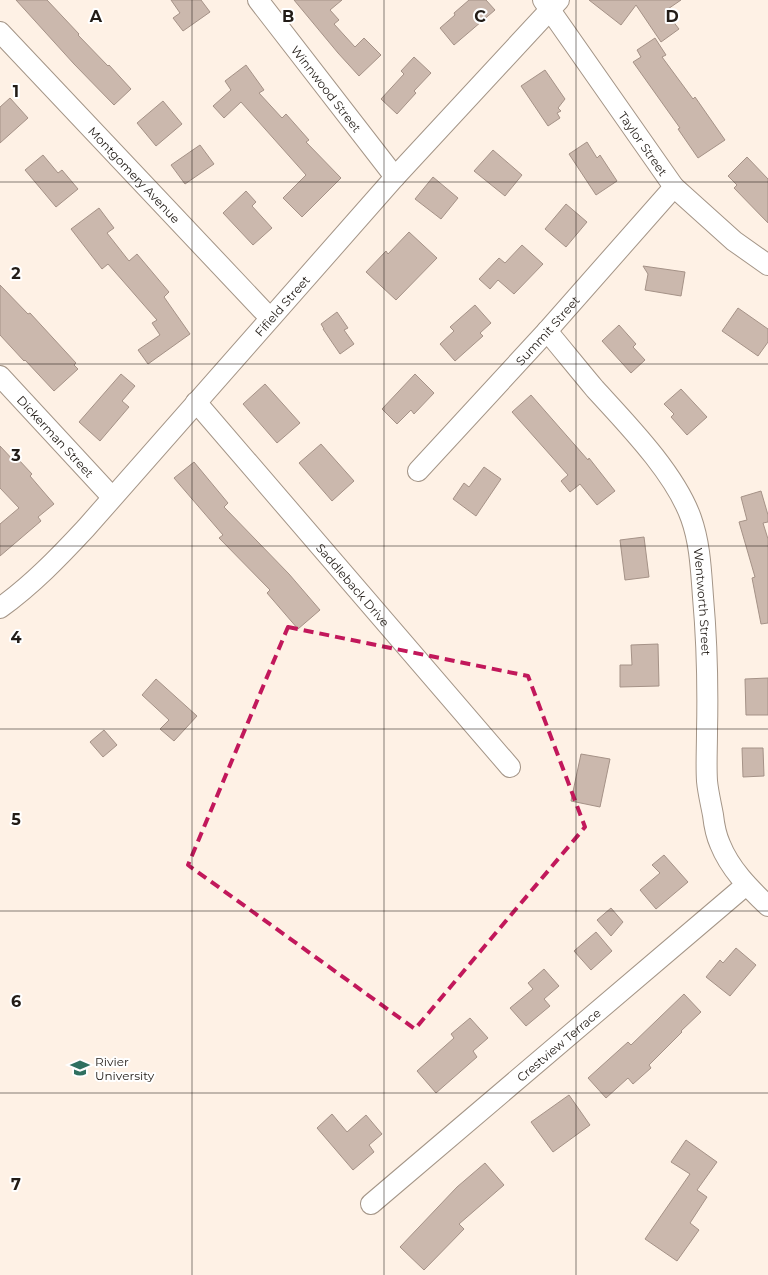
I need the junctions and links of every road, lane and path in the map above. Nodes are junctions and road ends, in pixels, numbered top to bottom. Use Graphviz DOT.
graph roads {
  1 [pos="258,0"];
  2 [pos="551,3"];
  3 [pos="0,32"];
  4 [pos="395,177"];
  5 [pos="674,186"];
  6 [pos="768,265"];
  7 [pos="270,318"];
  8 [pos="547,331"];
  9 [pos="0,376"];
  10 [pos="196,402"];
  11 [pos="418,472"];
  12 [pos="112,497"];
  13 [pos="0,608"];
  14 [pos="510,767"];
  15 [pos="746,885"];
  16 [pos="768,906"];
  17 [pos="371,1204"];
  1 -- 4 [label="street, Winnwood Street"];
  2 -- 4 [label="street, Fifield Street"];
  2 -- 5 [label="street, Taylor Street"];
  3 -- 7 [label="street, Montgomery Avenue"];
  4 -- 7 [label="street, Fifield Street"];
  5 -- 6 [label="street, Taylor Street"];
  5 -- 8 [label="street, Summit Street"];
  7 -- 10 [label="street, Fifield Street"];
  8 -- 11 [label="street, Summit Street"];
  8 -- 15 [label="street, Wentworth Street"];
  9 -- 12 [label="street, Dickerman Street"];
  10 -- 12 [label="street, Fifield Street"];
  10 -- 14 [label="street, Saddleback Drive"];
  12 -- 13 [label="street, Fifield Street"];
  15 -- 16 [label="street, Wentworth Street"];
  15 -- 17 [label="street, Crestview Terrace"];
}
